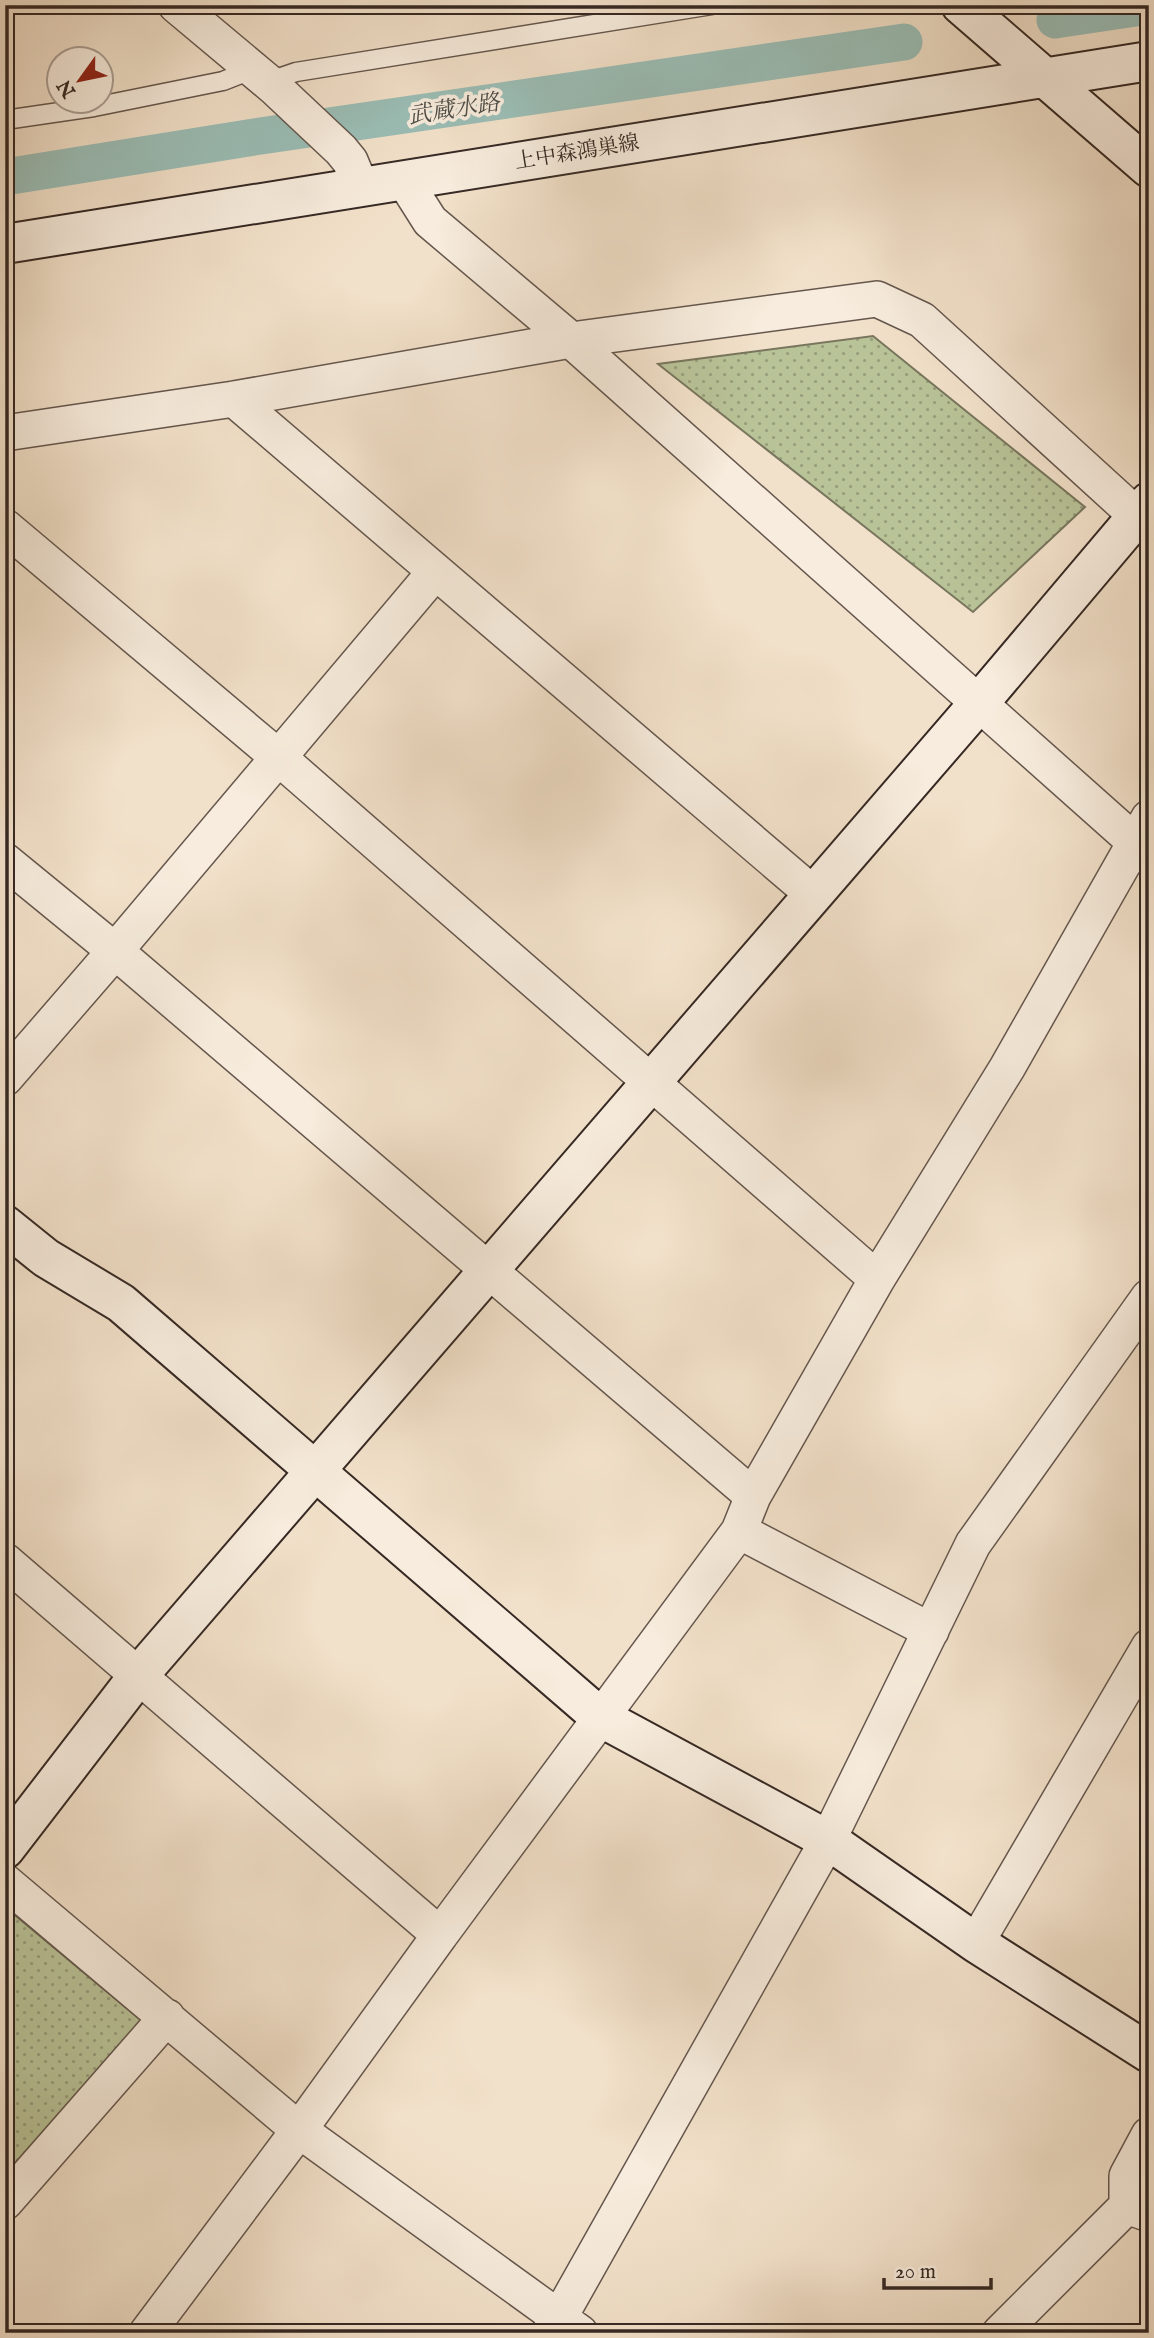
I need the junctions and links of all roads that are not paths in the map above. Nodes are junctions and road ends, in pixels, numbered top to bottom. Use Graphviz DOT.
graph roads {
  1 [pos="176,5"];
  2 [pos="712,5"];
  3 [pos="961,5"];
  4 [pos="1149,61"];
  5 [pos="1045,78"];
  6 [pos="264,79"];
  7 [pos="5,120"];
  8 [pos="1149,168"];
  9 [pos="356,174"];
  10 [pos="404,180"];
  11 [pos="5,244"];
  12 [pos="571,340"];
  13 [pos="234,399"];
  14 [pos="5,433"];
  15 [pos="1143,509"];
  16 [pos="5,527"];
  17 [pos="435,572"];
  18 [pos="979,703"];
  19 [pos="278,757"];
  20 [pos="1145,840"];
  21 [pos="5,861"];
  22 [pos="813,894"];
  23 [pos="115,951"];
  24 [pos="5,1078"];
  25 [pos="650,1084"];
  26 [pos="5,1225"];
  27 [pos="489,1271"];
  28 [pos="877,1279"];
  29 [pos="1149,1297"];
  30 [pos="316,1471"];
  31 [pos="753,1496"];
  32 [pos="739,1531"];
  33 [pos="5,1561"];
  34 [pos="930,1631"];
  35 [pos="1149,1647"];
  36 [pos="138,1676"];
  37 [pos="600,1717"];
  38 [pos="828,1840"];
  39 [pos="5,1849"];
  40 [pos="5,1882"];
  41 [pos="439,1935"];
  42 [pos="976,1943"];
  43 [pos="167,2017"];
  44 [pos="1149,2053"];
  45 [pos="299,2130"];
  46 [pos="1149,2135"];
  47 [pos="5,2202"];
  48 [pos="1138,2210"];
  49 [pos="563,2328"];
  50 [pos="147,2333"];
  51 [pos="1000,2333"];
  1 -- 6 [label="street"];
  2 -- 6 [label="lane"];
  3 -- 5 [label="street"];
  4 -- 5 [label="street, 上中森鴻巣線"];
  5 -- 8 [label="street"];
  5 -- 10 [label="street, 上中森鴻巣線"];
  6 -- 7 [label="lane"];
  6 -- 9 [label="street"];
  9 -- 10 [label="street, 上中森鴻巣線"];
  9 -- 11 [label="street, 上中森鴻巣線"];
  10 -- 12 [label="street"];
  12 -- 13 [label="street"];
  12 -- 15 [label="street"];
  12 -- 18 [label="street"];
  13 -- 14 [label="street"];
  13 -- 17 [label="street"];
  15 -- 18 [label="street"];
  16 -- 19 [label="street"];
  17 -- 19 [label="street"];
  17 -- 22 [label="street"];
  18 -- 20 [label="street"];
  18 -- 22 [label="street"];
  19 -- 23 [label="street"];
  19 -- 25 [label="street"];
  20 -- 28 [label="street"];
  21 -- 23 [label="street"];
  22 -- 25 [label="street"];
  23 -- 24 [label="street"];
  23 -- 27 [label="street"];
  25 -- 27 [label="street"];
  25 -- 28 [label="street"];
  26 -- 30 [label="street"];
  27 -- 30 [label="street"];
  27 -- 31 [label="street"];
  28 -- 31 [label="street"];
  29 -- 34 [label="street"];
  30 -- 36 [label="street"];
  30 -- 37 [label="street"];
  31 -- 32 [label="street"];
  32 -- 34 [label="street"];
  32 -- 37 [label="street"];
  33 -- 36 [label="street"];
  34 -- 38 [label="street"];
  35 -- 42 [label="street"];
  36 -- 39 [label="street"];
  36 -- 41 [label="street"];
  37 -- 38 [label="street"];
  37 -- 41 [label="street"];
  38 -- 42 [label="street"];
  38 -- 49 [label="street"];
  40 -- 43 [label="street"];
  41 -- 45 [label="street"];
  42 -- 44 [label="street"];
  43 -- 45 [label="street"];
  43 -- 47 [label="street"];
  45 -- 49 [label="street"];
  45 -- 50 [label="street"];
  46 -- 48 [label="street"];
  48 -- 51 [label="street"];
}
